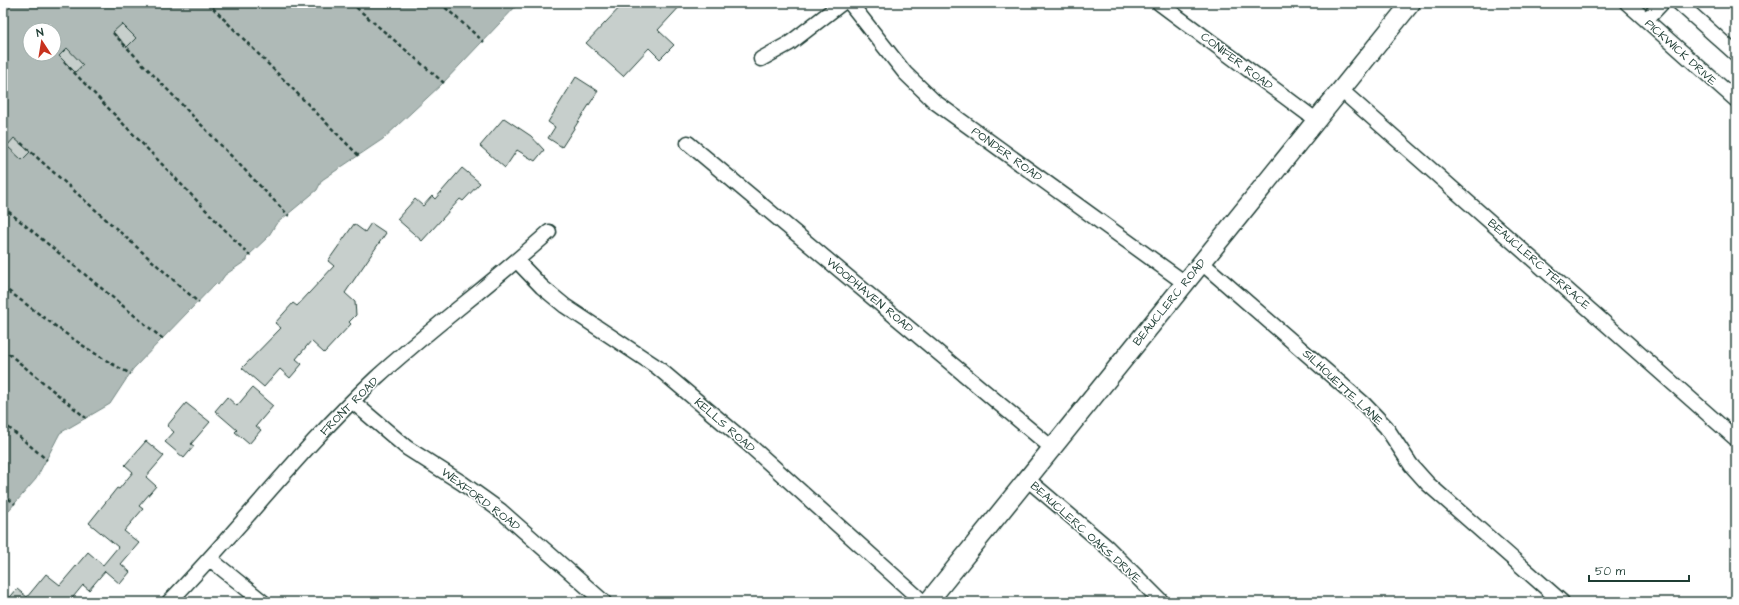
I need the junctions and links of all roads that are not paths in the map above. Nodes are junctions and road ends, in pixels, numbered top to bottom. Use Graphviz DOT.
graph roads {
  1 [pos="842,3"];
  2 [pos="850,3"];
  3 [pos="1159,3"];
  4 [pos="1412,3"];
  5 [pos="1627,3"];
  6 [pos="1662,3"];
  7 [pos="1679,3"];
  8 [pos="1646,20"];
  9 [pos="1736,54"];
  10 [pos="761,59"];
  11 [pos="1341,90"];
  12 [pos="1736,100"];
  13 [pos="1316,120"];
  14 [pos="688,143"];
  15 [pos="549,232"];
  16 [pos="517,261"];
  17 [pos="1202,262"];
  18 [pos="1185,283"];
  19 [pos="353,402"];
  20 [pos="1736,438"];
  21 [pos="1052,448"];
  22 [pos="1027,479"];
  23 [pos="210,559"];
  24 [pos="169,602"];
  25 [pos="263,602"];
  26 [pos="604,602"];
  27 [pos="923,602"];
  28 [pos="928,602"];
  29 [pos="1162,602"];
  30 [pos="1562,602"];
  1 -- 10 [label="street"];
  2 -- 18 [label="street, PONDER ROAD"];
  3 -- 13 [label="street, CONIFER ROAD"];
  4 -- 11 [label="street, BEAUCLERC ROAD"];
  5 -- 8 [label="street, PICKWICK DRIVE"];
  6 -- 8 [label="street"];
  7 -- 9 [label="street"];
  8 -- 12 [label="street, PICKWICK DRIVE"];
  11 -- 13 [label="street, BEAUCLERC ROAD"];
  11 -- 20 [label="street, BEAUCLERC TERRACE"];
  13 -- 17 [label="street, BEAUCLERC ROAD"];
  14 -- 21 [label="street, WOODHAVEN ROAD"];
  15 -- 16 [label="street, FRONT ROAD"];
  16 -- 19 [label="street, FRONT ROAD"];
  16 -- 27 [label="street, KELLS ROAD"];
  17 -- 18 [label="street, BEAUCLERC ROAD"];
  17 -- 30 [label="street, SILHOUETTE LANE"];
  18 -- 21 [label="street, BEAUCLERC ROAD"];
  19 -- 23 [label="street, FRONT ROAD"];
  19 -- 26 [label="street, WEXFORD ROAD"];
  21 -- 22 [label="street, BEAUCLERC ROAD"];
  22 -- 28 [label="street, BEAUCLERC ROAD"];
  22 -- 29 [label="street, BEAUCLERC OAKS DRIVE"];
  23 -- 24 [label="street, FRONT ROAD"];
  23 -- 25 [label="street"];
}
